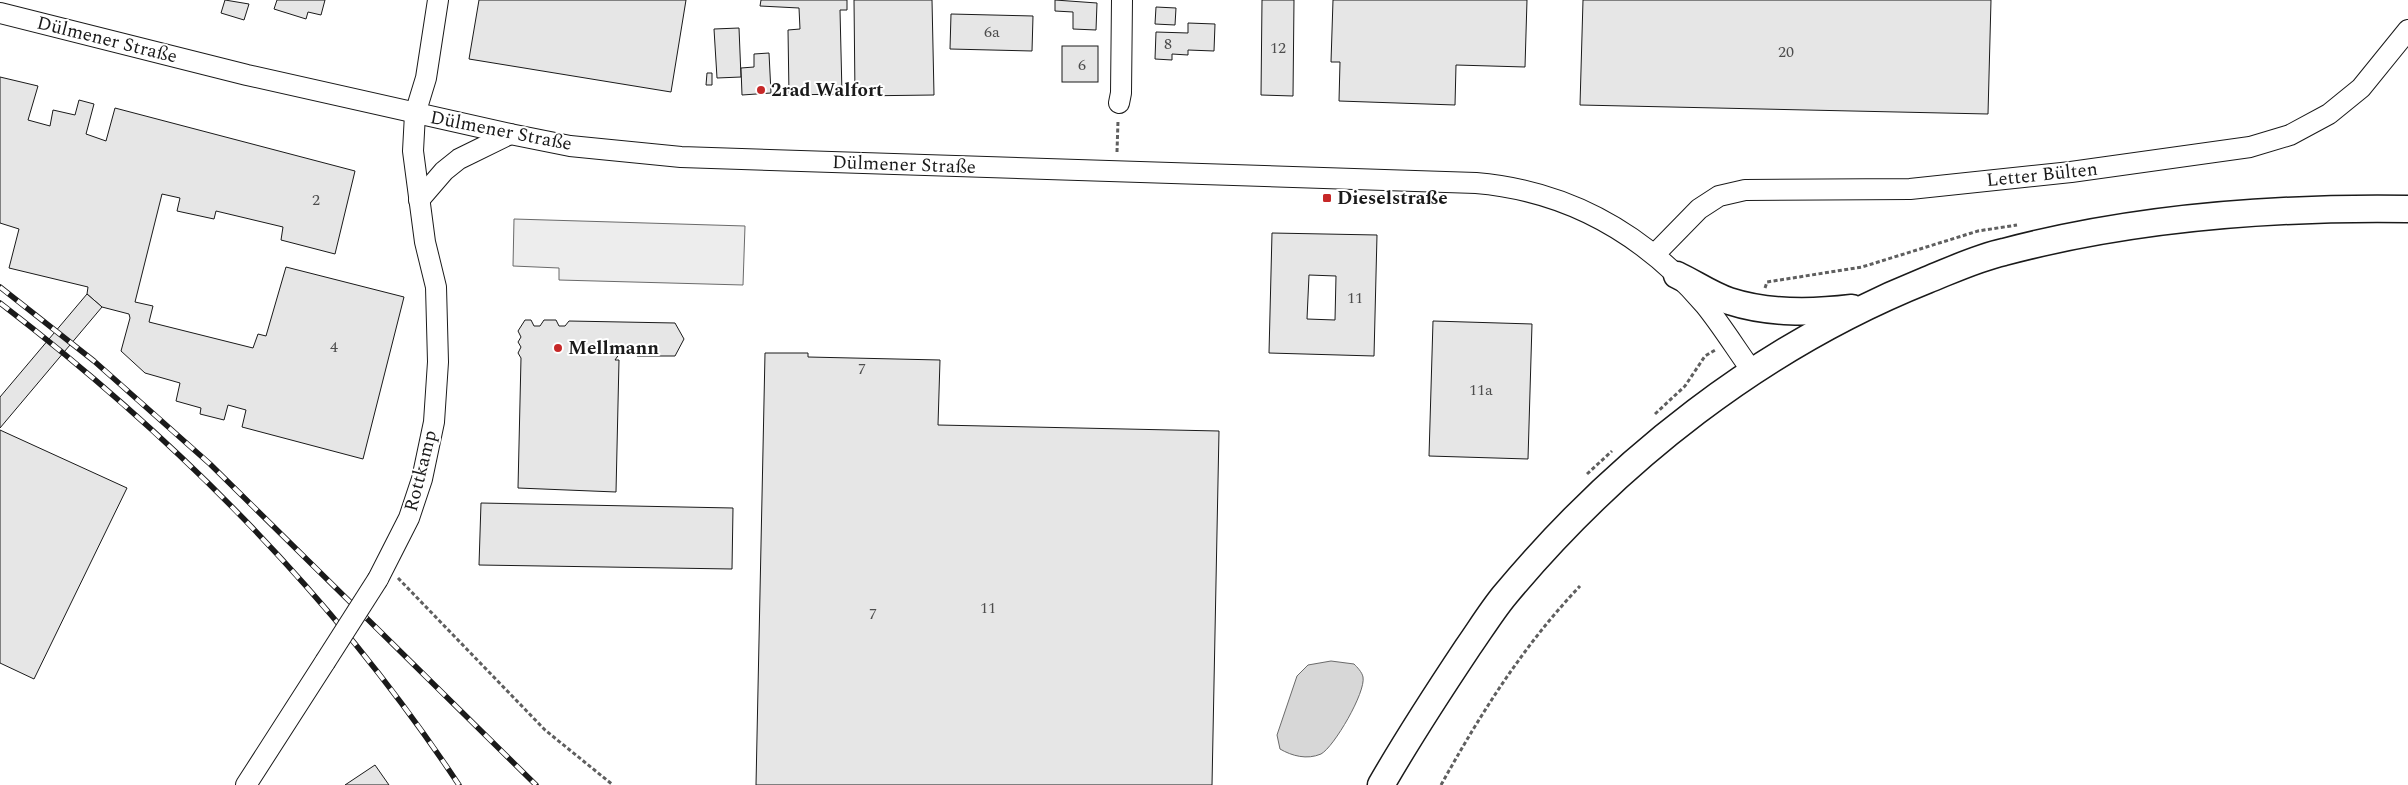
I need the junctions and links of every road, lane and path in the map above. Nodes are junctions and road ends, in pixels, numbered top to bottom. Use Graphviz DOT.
graph roads {
  1 [pos="438,0"];
  2 [pos="1122,0"];
  3 [pos="0,13"];
  4 [pos="2408,30"];
  5 [pos="1119,103"];
  6 [pos="415,114"];
  7 [pos="510,134"];
  8 [pos="1116,173"];
  9 [pos="419,200"];
  10 [pos="2408,209"];
  11 [pos="1655,254"];
  12 [pos="1677,275"];
  13 [pos="1865,306"];
  14 [pos="1752,371"];
  15 [pos="382,571"];
  16 [pos="1580,586"];
  17 [pos="246,785"];
  18 [pos="613,785"];
  19 [pos="1381,785"];
  20 [pos="1441,785"];
  1 -- 6 [label="street, Rottkamp"];
  2 -- 5 [label="street"];
  3 -- 6 [label="street, Dülmener Straße"];
  4 -- 11 [label="street, Letter Bülten"];
  5 -- 8 [label="path"];
  6 -- 7 [label="street, Dülmener Straße"];
  6 -- 9 [label="street, Rottkamp"];
  7 -- 8 [label="street, Dülmener Straße"];
  7 -- 9 [label="street"];
  8 -- 11 [label="street, Dülmener Straße"];
  9 -- 15 [label="street, Rottkamp"];
  10 -- 13 [label="main road"];
  11 -- 12 [label="street, Dülmener Straße"];
  12 -- 13 [label="main road"];
  12 -- 14 [label="street, Dülmener Straße"];
  13 -- 14 [label="main road"];
  14 -- 19 [label="main road"];
  15 -- 17 [label="street, Rottkamp, bridge"];
  15 -- 18 [label="path"];
  16 -- 20 [label="path"];
}
